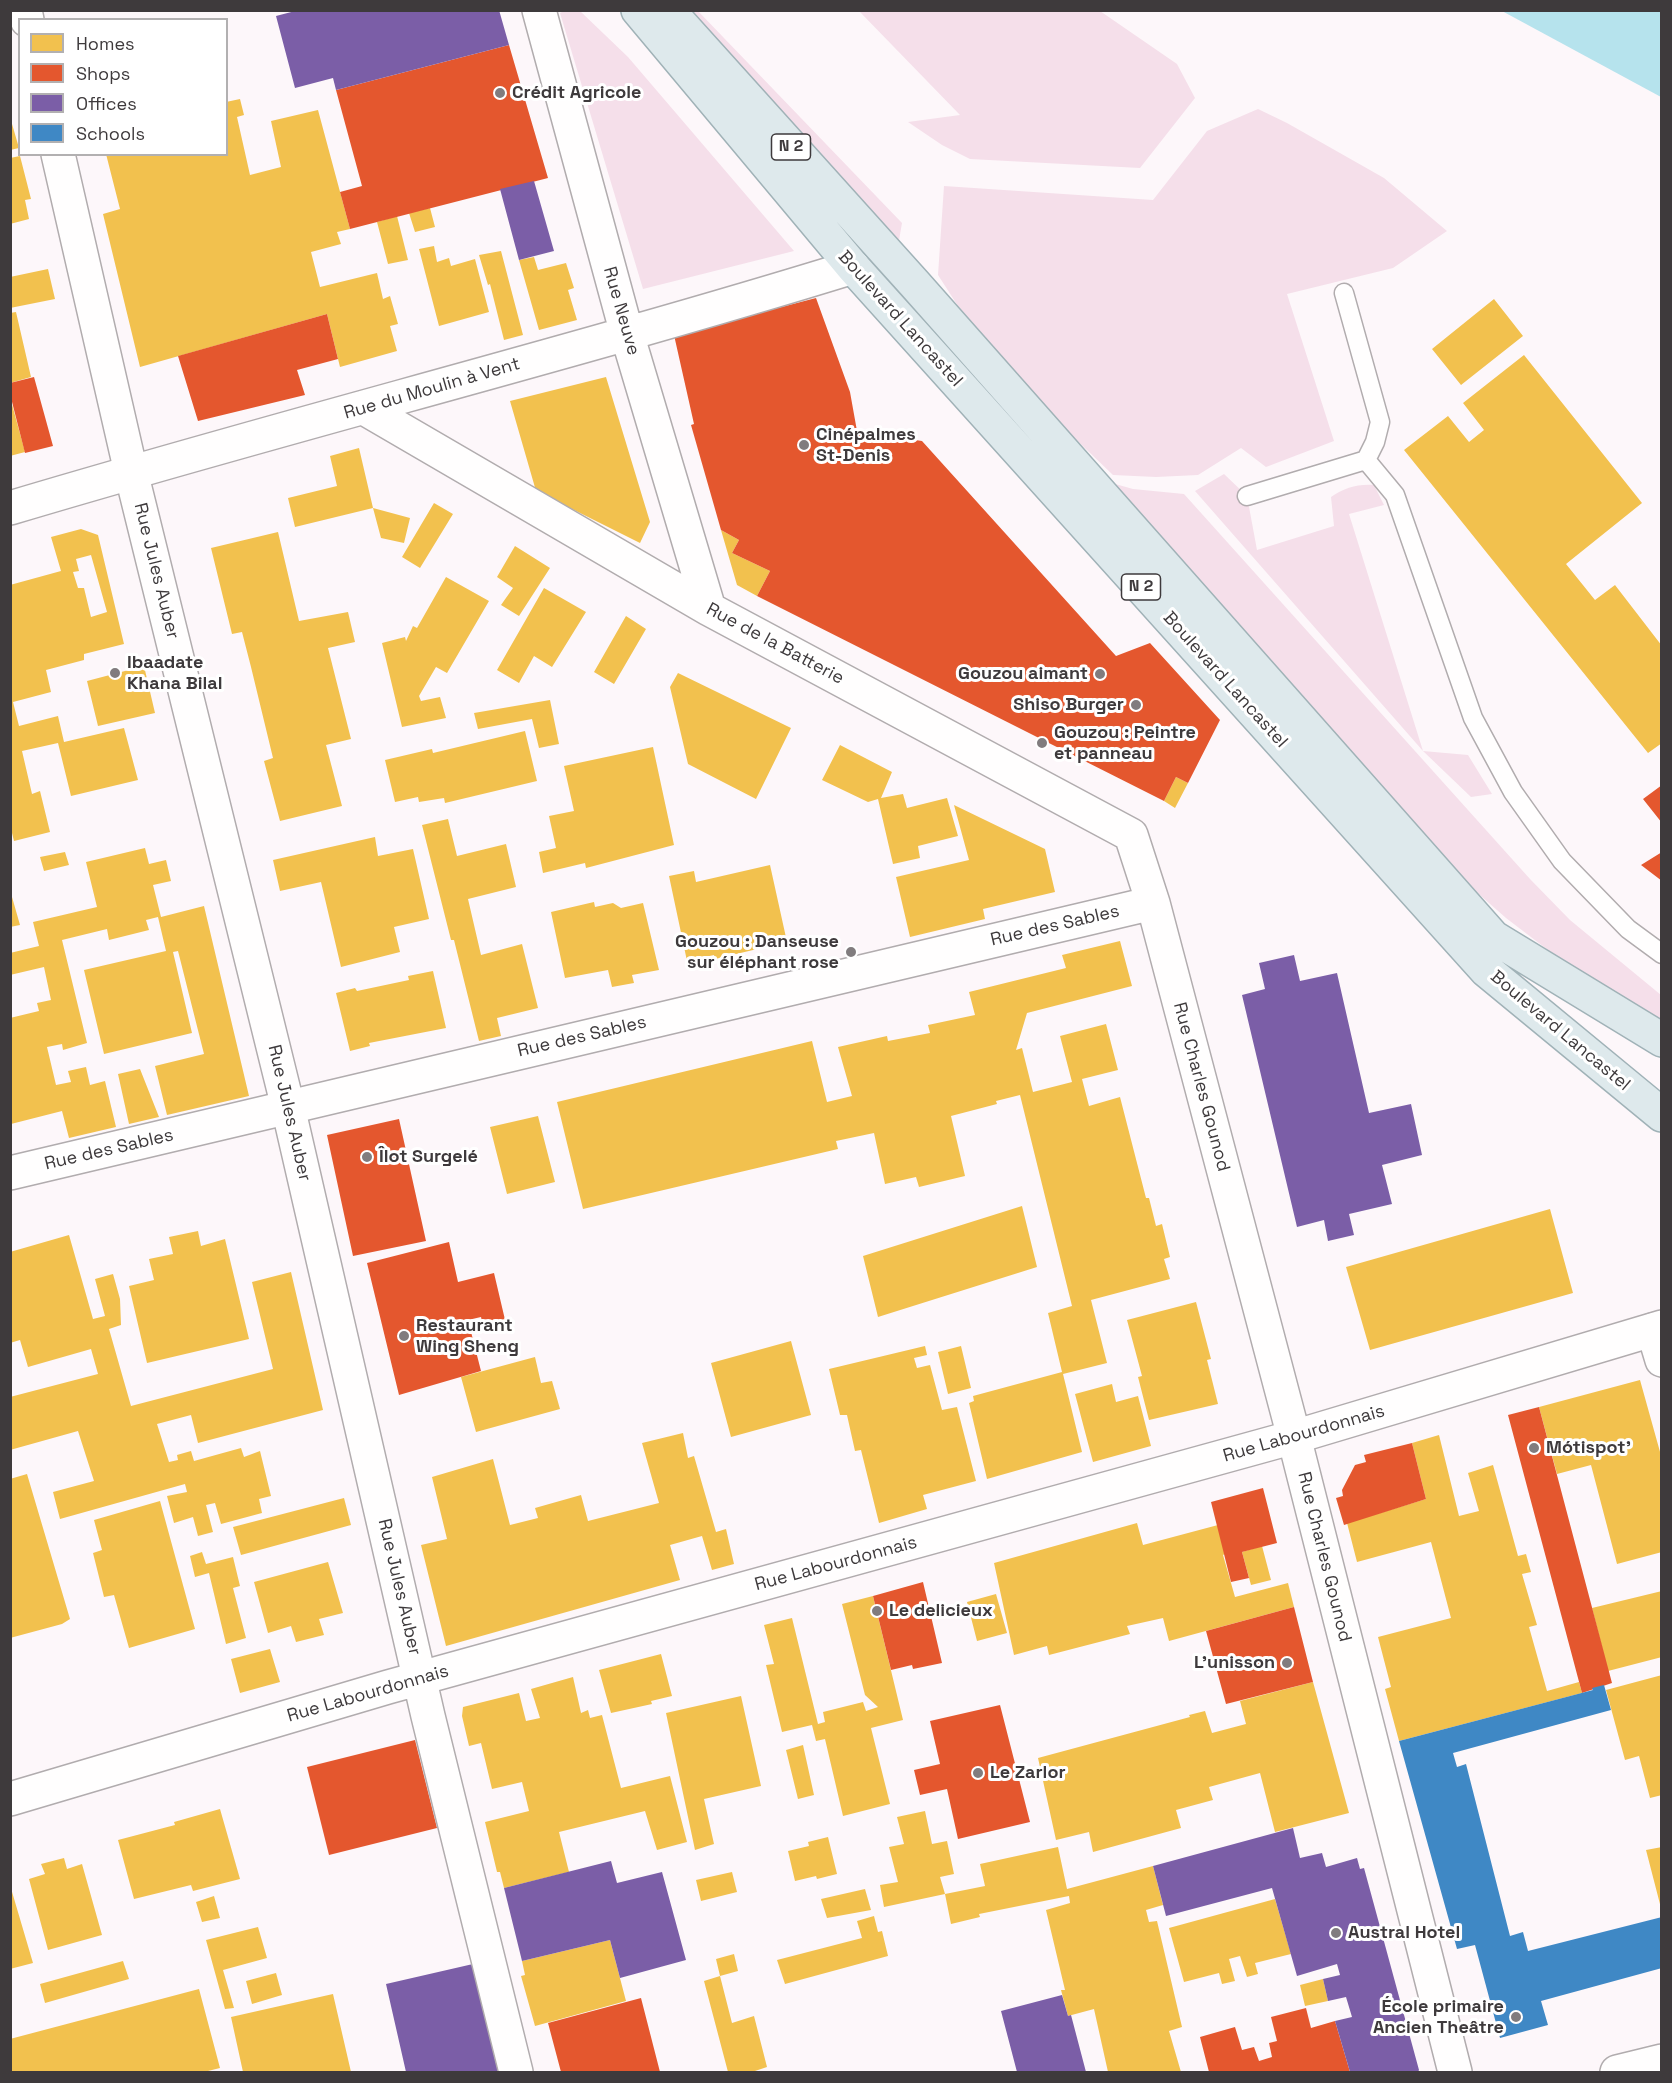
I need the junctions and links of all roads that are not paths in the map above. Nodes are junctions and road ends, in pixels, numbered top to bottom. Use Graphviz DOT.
graph roads {
  1 [pos="539,10"];
  2 [pos="645,15"];
  3 [pos="58,156"];
  4 [pos="853,267"];
  5 [pos="1344,294"];
  6 [pos="627,334"];
  7 [pos="364,408"];
  8 [pos="1366,460"];
  9 [pos="131,472"];
  10 [pos="1247,496"];
  11 [pos="10,508"];
  12 [pos="709,609"];
  13 [pos="1153,903"];
  14 [pos="1662,954"];
  15 [pos="1662,1040"];
  16 [pos="288,1107"];
  17 [pos="1662,1116"];
  18 [pos="10,1173"];
  19 [pos="1659,1339"];
  20 [pos="1294,1437"];
  21 [pos="420,1679"];
  22 [pos="10,1799"];
  23 [pos="1662,2061"];
  24 [pos="516,2073"];
  25 [pos="1455,2073"];
  26 [pos="1617,2073"];
  1 -- 6 [label="street, Rue Neuve"];
  2 -- 4 [label="main road, Boulevard Lancastel / N 2"];
  2 -- 15 [label="main road, Boulevard Lancastel / N 2"];
  3 -- 9 [label="street, Rue Jules Auber"];
  4 -- 6 [label="street, Rue du Moulin à Vent"];
  4 -- 17 [label="main road, Boulevard Lancastel / N 2"];
  5 -- 8 [label="lane"];
  6 -- 7 [label="street, Rue du Moulin à Vent"];
  6 -- 12 [label="street, Rue Neuve"];
  7 -- 9 [label="street, Rue du Moulin à Vent"];
  7 -- 12 [label="street, Rue de la Batterie"];
  8 -- 10 [label="lane"];
  8 -- 14 [label="lane"];
  9 -- 11 [label="street, Rue du Moulin à Vent"];
  9 -- 16 [label="street, Rue Jules Auber"];
  12 -- 13 [label="street, Rue de la Batterie"];
  13 -- 16 [label="street, Rue des Sables"];
  13 -- 20 [label="street, Rue Charles Gounod"];
  16 -- 18 [label="street, Rue des Sables"];
  16 -- 21 [label="street, Rue Jules Auber"];
  19 -- 20 [label="street, Rue Labourdonnais"];
  20 -- 21 [label="street, Rue Labourdonnais"];
  20 -- 25 [label="street, Rue Charles Gounod"];
  21 -- 22 [label="street, Rue Labourdonnais"];
  21 -- 24 [label="street, Rue Jules Auber"];
  23 -- 26 [label="street"];
}
